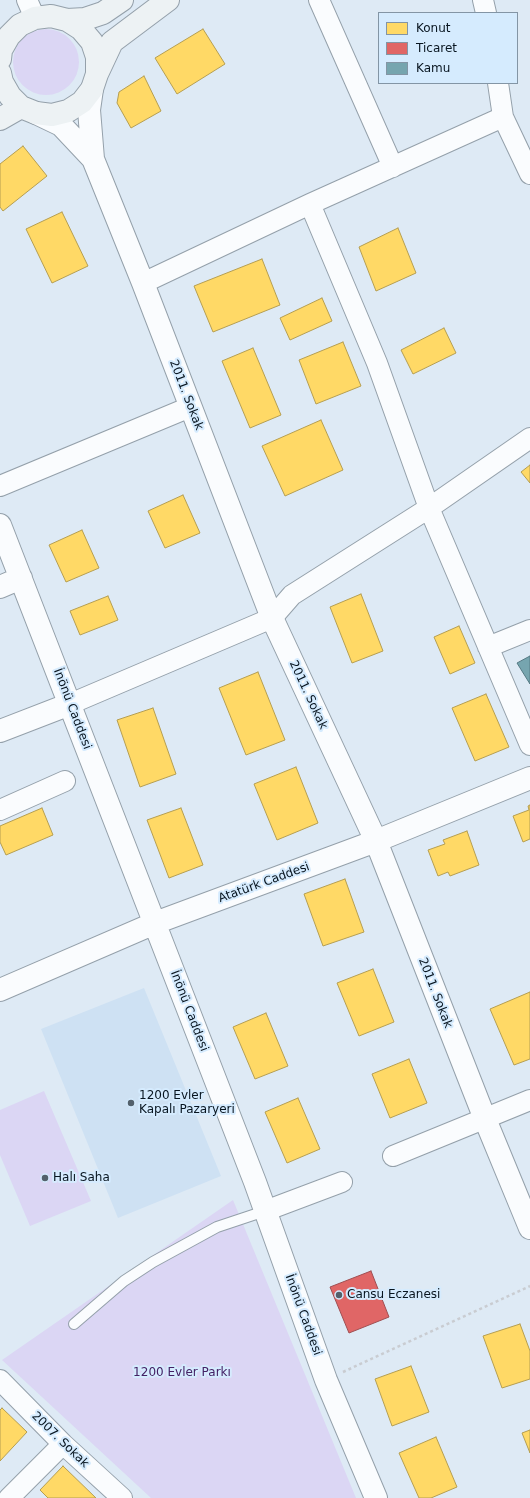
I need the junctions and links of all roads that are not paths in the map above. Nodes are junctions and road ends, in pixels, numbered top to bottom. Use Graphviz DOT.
graph roads {
  1 [pos="122,0"];
  2 [pos="168,0"];
  3 [pos="319,0"];
  4 [pos="484,0"];
  5 [pos="31,9"];
  6 [pos="486,12"];
  7 [pos="67,20"];
  8 [pos="0,59"];
  9 [pos="0,73"];
  10 [pos="95,81"];
  11 [pos="498,84"];
  12 [pos="29,110"];
  13 [pos="503,116"];
  14 [pos="0,119"];
  15 [pos="93,159"];
  16 [pos="393,167"];
  17 [pos="530,174"];
  18 [pos="310,204"];
  19 [pos="143,282"];
  20 [pos="190,407"];
  21 [pos="530,438"];
  22 [pos="0,486"];
  23 [pos="429,508"];
  24 [pos="0,525"];
  25 [pos="21,578"];
  26 [pos="0,587"];
  27 [pos="272,618"];
  28 [pos="530,630"];
  29 [pos="488,647"];
  30 [pos="70,704"];
  31 [pos="0,731"];
  32 [pos="530,745"];
  33 [pos="530,778"];
  34 [pos="65,781"];
  35 [pos="0,810"];
  36 [pos="376,841"];
  37 [pos="155,923"];
  38 [pos="0,990"];
  39 [pos="530,1100"];
  40 [pos="485,1119"];
  41 [pos="393,1156"];
  42 [pos="342,1182"];
  43 [pos="265,1211"];
  44 [pos="530,1228"];
  45 [pos="74,1324"];
  46 [pos="0,1380"];
  47 [pos="63,1444"];
  48 [pos="9,1498"];
  49 [pos="122,1498"];
  50 [pos="376,1498"];
  1 -- 7 [label="main road"];
  2 -- 10 [label="main road"];
  3 -- 16 [label="street"];
  4 -- 6 [label="street"];
  5 -- 7 [label="main road"];
  5 -- 8 [label="main road"];
  7 -- 10 [label="main road"];
  9 -- 12 [label="main road"];
  10 -- 12 [label="main road"];
  10 -- 15 [label="street"];
  11 -- 13 [label="street"];
  12 -- 14 [label="main road"];
  12 -- 15 [label="street"];
  13 -- 16 [label="street"];
  13 -- 17 [label="street"];
  15 -- 19 [label="street, 2011. Sokak"];
  16 -- 18 [label="street"];
  18 -- 19 [label="street"];
  18 -- 23 [label="street"];
  19 -- 20 [label="street, 2011. Sokak"];
  20 -- 22 [label="street"];
  20 -- 27 [label="street, 2011. Sokak"];
  21 -- 23 [label="street"];
  23 -- 27 [label="street"];
  23 -- 29 [label="street"];
  24 -- 25 [label="street, İnönü Caddesi"];
  25 -- 26 [label="street"];
  25 -- 30 [label="street, İnönü Caddesi"];
  27 -- 30 [label="street"];
  27 -- 36 [label="street, 2011. Sokak"];
  28 -- 29 [label="street"];
  29 -- 32 [label="street"];
  30 -- 31 [label="street"];
  30 -- 37 [label="street, İnönü Caddesi"];
  33 -- 36 [label="street, Atatürk Caddesi"];
  34 -- 35 [label="street"];
  36 -- 37 [label="street, Atatürk Caddesi"];
  36 -- 40 [label="street, 2011. Sokak"];
  37 -- 38 [label="street, Atatürk Caddesi"];
  37 -- 43 [label="street, İnönü Caddesi"];
  39 -- 40 [label="street"];
  40 -- 41 [label="street"];
  40 -- 44 [label="street, 2011. Sokak"];
  42 -- 43 [label="street"];
  43 -- 45 [label="lane"];
  43 -- 50 [label="street, İnönü Caddesi"];
  46 -- 47 [label="street, 2007. Sokak"];
  47 -- 48 [label="street"];
  47 -- 49 [label="street, 2007. Sokak"];
}
